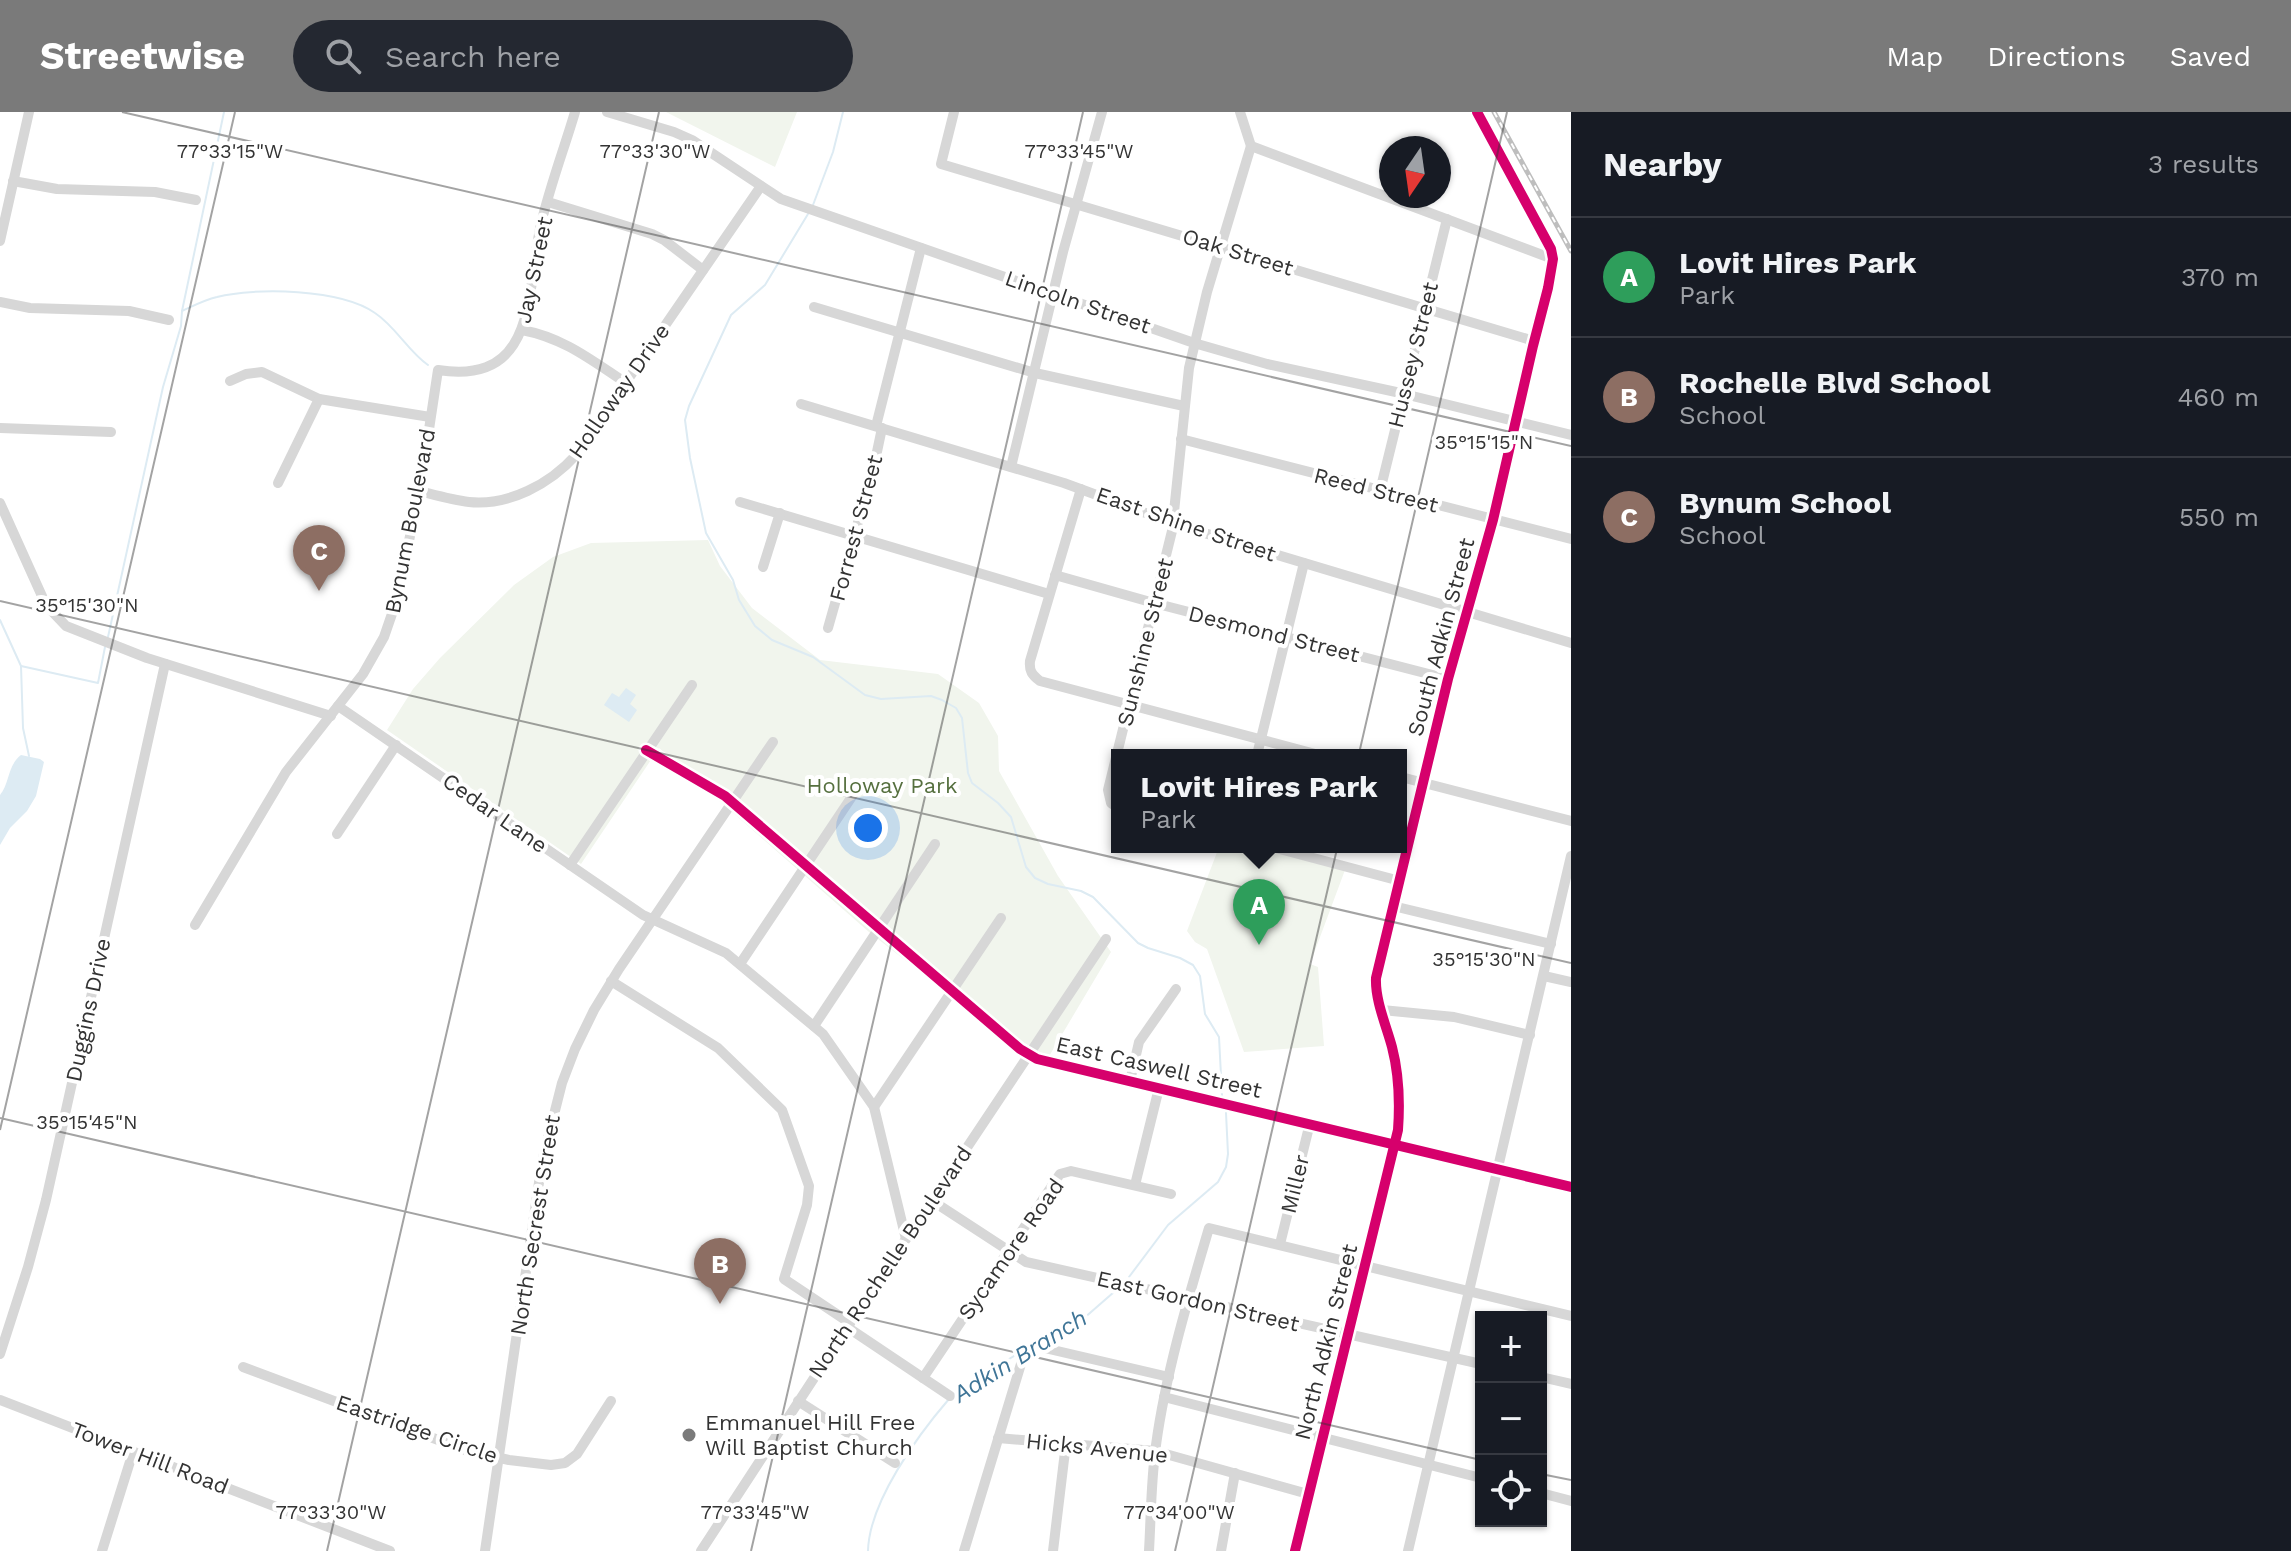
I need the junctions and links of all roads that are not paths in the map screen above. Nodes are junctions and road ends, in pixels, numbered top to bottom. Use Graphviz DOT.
graph roads {
  1 [pos="29,112"];
  2 [pos="575,112"];
  3 [pos="607,112"];
  4 [pos="954,112"];
  5 [pos="1102,112"];
  6 [pos="1240,112"];
  7 [pos="1477,112"];
  8 [pos="1251,146"];
  9 [pos="13,181"];
  10 [pos="761,186"];
  11 [pos="196,200"];
  12 [pos="548,202"];
  13 [pos="1076,204"];
  14 [pos="1447,219"];
  15 [pos="0,241"];
  16 [pos="1221,246"];
  17 [pos="921,248"];
  18 [pos="1553,259"];
  19 [pos="703,270"];
  20 [pos="1054,294"];
  21 [pos="0,302"];
  22 [pos="814,307"];
  23 [pos="1424,309"];
  24 [pos="169,320"];
  25 [pos="522,330"];
  26 [pos="900,333"];
  27 [pos="1534,341"];
  28 [pos="1194,343"];
  29 [pos="438,370"];
  30 [pos="1035,373"];
  31 [pos="230,381"];
  32 [pos="626,383"];
  33 [pos="1404,394"];
  34 [pos="319,399"];
  35 [pos="801,404"];
  36 [pos="1184,406"];
  37 [pos="430,417"];
  38 [pos="1515,421"];
  39 [pos="879,427"];
  40 [pos="0,428"];
  41 [pos="111,432"];
  42 [pos="1571,435"];
  43 [pos="1181,439"];
  44 [pos="1011,467"];
  45 [pos="278,483"];
  46 [pos="1081,489"];
  47 [pos="419,491"];
  48 [pos="1380,491"];
  49 [pos="740,502"];
  50 [pos="0,503"];
  51 [pos="780,513"];
  52 [pos="1493,520"];
  53 [pos="1173,523"];
  54 [pos="855,536"];
  55 [pos="1571,539"];
  56 [pos="1304,563"];
  57 [pos="763,567"];
  58 [pos="1055,575"];
  59 [pos="1049,594"];
  60 [pos="1154,603"];
  61 [pos="1466,611"];
  62 [pos="828,628"];
  63 [pos="1287,637"];
  64 [pos="1571,643"];
  65 [pos="165,664"];
  66 [pos="1448,679"];
  67 [pos="692,685"];
  68 [pos="1129,704"];
  69 [pos="338,706"];
  70 [pos="331,716"];
  71 [pos="1261,739"];
  72 [pos="773,742"];
  73 [pos="396,745"];
  74 [pos="1119,749"];
  75 [pos="1258,749"];
  76 [pos="1297,749"];
  77 [pos="646,750"];
  78 [pos="1407,779"];
  79 [pos="1423,783"];
  80 [pos="1111,784"];
  81 [pos="859,786"];
  82 [pos="732,801"];
  83 [pos="1111,803"];
  84 [pos="1571,821"];
  85 [pos="337,834"];
  86 [pos="935,844"];
  87 [pos="1407,851"];
  88 [pos="1295,853"];
  89 [pos="1407,853"];
  90 [pos="1571,856"];
  91 [pos="570,865"];
  92 [pos="806,865"];
  93 [pos="1400,881"];
  94 [pos="1393,906"];
  95 [pos="1001,918"];
  96 [pos="652,919"];
  97 [pos="195,925"];
  98 [pos="879,928"];
  99 [pos="1106,939"];
  100 [pos="1551,944"];
  101 [pos="740,964"];
  102 [pos="1544,976"];
  103 [pos="611,981"];
  104 [pos="1571,982"];
  105 [pos="1176,989"];
  106 [pos="952,990"];
  107 [pos="1382,1010"];
  108 [pos="814,1026"];
  109 [pos="1530,1035"];
  110 [pos="1029,1054"];
  111 [pos="1130,1081"];
  112 [pos="1159,1088"];
  113 [pos="874,1107"];
  114 [pos="1310,1123"];
  115 [pos="1395,1144"];
  116 [pos="1498,1169"];
  117 [pos="1135,1185"];
  118 [pos="1571,1187"];
  119 [pos="1171,1194"];
  120 [pos="931,1200"];
  121 [pos="906,1239"];
  122 [pos="1280,1244"];
  123 [pos="1008,1250"];
  124 [pos="1366,1265"];
  125 [pos="1470,1290"];
  126 [pos="1188,1298"];
  127 [pos="1571,1316"];
  128 [pos="848,1325"];
  129 [pos="1348,1335"];
  130 [pos="1036,1346"];
  131 [pos="0,1354"];
  132 [pos="1024,1354"];
  133 [pos="1455,1358"];
  134 [pos="1475,1363"];
  135 [pos="243,1367"];
  136 [pos="1169,1377"];
  137 [pos="923,1378"];
  138 [pos="1547,1378"];
  139 [pos="1571,1384"];
  140 [pos="950,1396"];
  141 [pos="1164,1397"];
  142 [pos="0,1400"];
  143 [pos="611,1401"];
  144 [pos="798,1401"];
  145 [pos="1323,1436"];
  146 [pos="998,1438"];
  147 [pos="1066,1443"];
  148 [pos="1155,1451"];
  149 [pos="133,1452"];
  150 [pos="499,1457"];
  151 [pos="895,1463"];
  152 [pos="1429,1465"];
  153 [pos="1235,1473"];
  154 [pos="1475,1476"];
  155 [pos="1308,1494"];
  156 [pos="1547,1495"];
  157 [pos="1571,1501"];
  158 [pos="102,1551"];
  159 [pos="390,1551"];
  160 [pos="485,1551"];
  161 [pos="701,1551"];
  162 [pos="964,1551"];
  163 [pos="1053,1551"];
  164 [pos="1149,1551"];
  165 [pos="1221,1551"];
  166 [pos="1295,1551"];
  167 [pos="1408,1551"];
  1 -- 9 [label="street"];
  2 -- 12 [label="street, Jay Street"];
  3 -- 10 [label="street, Lincoln Street"];
  4 -- 13 [label="street, Oak Street"];
  5 -- 13 [label="street"];
  6 -- 8 [label="street"];
  7 -- 18 [label="street"];
  8 -- 14 [label="street"];
  8 -- 16 [label="street, Sunshine Street"];
  9 -- 11 [label="street"];
  9 -- 15 [label="street"];
  10 -- 17 [label="street, Lincoln Street"];
  10 -- 19 [label="street, Holloway Drive"];
  12 -- 19 [label="street"];
  12 -- 25 [label="street, Jay Street"];
  13 -- 16 [label="street, Oak Street"];
  13 -- 20 [label="street"];
  14 -- 18 [label="street"];
  14 -- 23 [label="street, Hussey Street"];
  16 -- 23 [label="street, Oak Street"];
  16 -- 28 [label="street, Sunshine Street"];
  17 -- 20 [label="street, Lincoln Street"];
  17 -- 26 [label="street, Forrest Street"];
  18 -- 27 [label="street, South Adkin Street"];
  19 -- 32 [label="street, Holloway Drive"];
  20 -- 28 [label="street, Lincoln Street"];
  20 -- 30 [label="street"];
  21 -- 24 [label="street"];
  22 -- 26 [label="street"];
  23 -- 27 [label="street, Oak Street"];
  23 -- 33 [label="street, Hussey Street"];
  25 -- 29 [label="street, Jay Street"];
  25 -- 32 [label="street"];
  26 -- 30 [label="street"];
  26 -- 39 [label="street, Forrest Street"];
  27 -- 38 [label="street, South Adkin Street"];
  28 -- 33 [label="street, Lincoln Street"];
  28 -- 36 [label="street, Sunshine Street"];
  29 -- 37 [label="street, Bynum Boulevard"];
  30 -- 36 [label="street"];
  30 -- 44 [label="street"];
  31 -- 34 [label="street"];
  32 -- 47 [label="street, Holloway Drive"];
  33 -- 38 [label="street, Lincoln Street"];
  33 -- 48 [label="street, Hussey Street"];
  34 -- 37 [label="street"];
  34 -- 45 [label="street"];
  35 -- 39 [label="street, East Shine Street"];
  36 -- 43 [label="street, Sunshine Street"];
  37 -- 47 [label="street, Bynum Boulevard"];
  38 -- 42 [label="street, Lincoln Street"];
  38 -- 52 [label="street, South Adkin Street"];
  39 -- 44 [label="street, East Shine Street"];
  39 -- 54 [label="street, Forrest Street"];
  40 -- 41 [label="street"];
  43 -- 48 [label="street, Reed Street"];
  43 -- 53 [label="street, Sunshine Street"];
  44 -- 46 [label="street, East Shine Street"];
  46 -- 53 [label="street, East Shine Street"];
  46 -- 58 [label="street"];
  47 -- 69 [label="street, Bynum Boulevard"];
  48 -- 52 [label="street, Reed Street"];
  49 -- 51 [label="street"];
  50 -- 65 [label="street"];
  51 -- 54 [label="street"];
  51 -- 57 [label="street"];
  52 -- 55 [label="street, Reed Street"];
  52 -- 61 [label="street, South Adkin Street"];
  53 -- 56 [label="street, East Shine Street"];
  53 -- 60 [label="street, Sunshine Street"];
  54 -- 59 [label="street"];
  54 -- 62 [label="street, Forrest Street"];
  56 -- 61 [label="street, East Shine Street"];
  56 -- 63 [label="street"];
  58 -- 59 [label="street"];
  58 -- 60 [label="street, Desmond Street"];
  59 -- 68 [label="street"];
  60 -- 63 [label="street, Desmond Street"];
  60 -- 68 [label="street, Sunshine Street"];
  61 -- 64 [label="street, East Shine Street"];
  61 -- 66 [label="street, South Adkin Street"];
  63 -- 66 [label="street, Desmond Street"];
  63 -- 71 [label="street"];
  65 -- 70 [label="street"];
  65 -- 131 [label="street, Duggins Drive"];
  66 -- 79 [label="street, South Adkin Street"];
  67 -- 77 [label="street"];
  68 -- 71 [label="street"];
  68 -- 74 [label="street, Sunshine Street"];
  69 -- 70 [label="street"];
  69 -- 73 [label="street, Cedar Lane"];
  70 -- 97 [label="street"];
  71 -- 75 [label="street"];
  71 -- 76 [label="street"];
  72 -- 82 [label="street, North Secrest Street"];
  73 -- 85 [label="street"];
  73 -- 91 [label="street, Cedar Lane"];
  77 -- 82 [label="street, East Caswell Street"];
  77 -- 91 [label="street"];
  78 -- 79 [label="street"];
  79 -- 84 [label="street"];
  79 -- 87 [label="street, South Adkin Street"];
  80 -- 83 [label="street, Sunshine Street"];
  81 -- 92 [label="street"];
  82 -- 92 [label="street, East Caswell Street"];
  82 -- 96 [label="street, North Secrest Street"];
  86 -- 98 [label="street"];
  88 -- 93 [label="street"];
  89 -- 93 [label="street, South Adkin Street"];
  90 -- 100 [label="street"];
  91 -- 96 [label="street, Cedar Lane"];
  92 -- 98 [label="street, East Caswell Street"];
  92 -- 101 [label="street"];
  93 -- 94 [label="street, South Adkin Street"];
  94 -- 100 [label="street"];
  94 -- 107 [label="street, South Adkin Street"];
  95 -- 106 [label="street"];
  96 -- 101 [label="street, Cedar Lane"];
  96 -- 103 [label="street, North Secrest Street"];
  98 -- 106 [label="street, East Caswell Street"];
  98 -- 108 [label="street"];
  99 -- 110 [label="street, North Rochelle Boulevard"];
  100 -- 102 [label="street"];
  101 -- 108 [label="street, Cedar Lane"];
  102 -- 104 [label="street"];
  102 -- 109 [label="street"];
  103 -- 128 [label="street"];
  103 -- 150 [label="street, North Secrest Street"];
  105 -- 111 [label="street"];
  106 -- 110 [label="street, East Caswell Street"];
  106 -- 113 [label="street"];
  107 -- 109 [label="street"];
  107 -- 115 [label="street, South Adkin Street"];
  108 -- 113 [label="street, Cedar Lane"];
  109 -- 116 [label="street"];
  110 -- 111 [label="street, East Caswell Street"];
  110 -- 120 [label="street, North Rochelle Boulevard"];
  111 -- 112 [label="street, East Caswell Street"];
  112 -- 114 [label="street, East Caswell Street"];
  112 -- 117 [label="street"];
  113 -- 121 [label="street, Cedar Lane"];
  114 -- 115 [label="street, East Caswell Street"];
  114 -- 122 [label="street, Miller"];
  115 -- 116 [label="street, East Caswell Street"];
  115 -- 124 [label="street, North Adkin Street"];
  116 -- 118 [label="street, East Caswell Street"];
  116 -- 125 [label="street"];
  117 -- 119 [label="street, Sycamore Road"];
  117 -- 123 [label="street, Sycamore Road"];
  120 -- 121 [label="street, North Rochelle Boulevard"];
  120 -- 123 [label="street, East Gordon Street"];
  121 -- 128 [label="street, North Rochelle Boulevard"];
  122 -- 124 [label="street"];
  122 -- 126 [label="street"];
  123 -- 126 [label="street, East Gordon Street"];
  123 -- 137 [label="street, Sycamore Road"];
  124 -- 125 [label="street"];
  124 -- 129 [label="street, North Adkin Street"];
  125 -- 127 [label="street"];
  125 -- 133 [label="street"];
  126 -- 129 [label="street, East Gordon Street"];
  126 -- 136 [label="street"];
  128 -- 137 [label="street"];
  128 -- 144 [label="street, North Rochelle Boulevard"];
  129 -- 133 [label="street, East Gordon Street"];
  129 -- 145 [label="street, North Adkin Street"];
  130 -- 136 [label="street"];
  132 -- 146 [label="street"];
  133 -- 134 [label="street, East Gordon Street"];
  133 -- 152 [label="street"];
  135 -- 150 [label="street, Eastridge Circle"];
  136 -- 141 [label="street"];
  137 -- 140 [label="street"];
  138 -- 139 [label="street"];
  141 -- 145 [label="street"];
  141 -- 148 [label="street"];
  142 -- 149 [label="street, Tower Hill Road"];
  143 -- 150 [label="street, Eastridge Circle"];
  144 -- 151 [label="street"];
  144 -- 161 [label="street, North Rochelle Boulevard"];
  145 -- 152 [label="street"];
  145 -- 155 [label="street, North Adkin Street"];
  146 -- 147 [label="street, Hicks Avenue"];
  146 -- 162 [label="street, Hicks Avenue"];
  147 -- 148 [label="street, Hicks Avenue"];
  147 -- 163 [label="street"];
  148 -- 153 [label="street, Hicks Avenue"];
  148 -- 164 [label="street"];
  149 -- 158 [label="street"];
  149 -- 159 [label="street, Tower Hill Road"];
  150 -- 160 [label="street, North Secrest Street"];
  152 -- 154 [label="street"];
  152 -- 167 [label="street"];
  153 -- 155 [label="street, Hicks Avenue"];
  153 -- 165 [label="street"];
  155 -- 166 [label="street, North Adkin Street"];
  156 -- 157 [label="street"];
}
